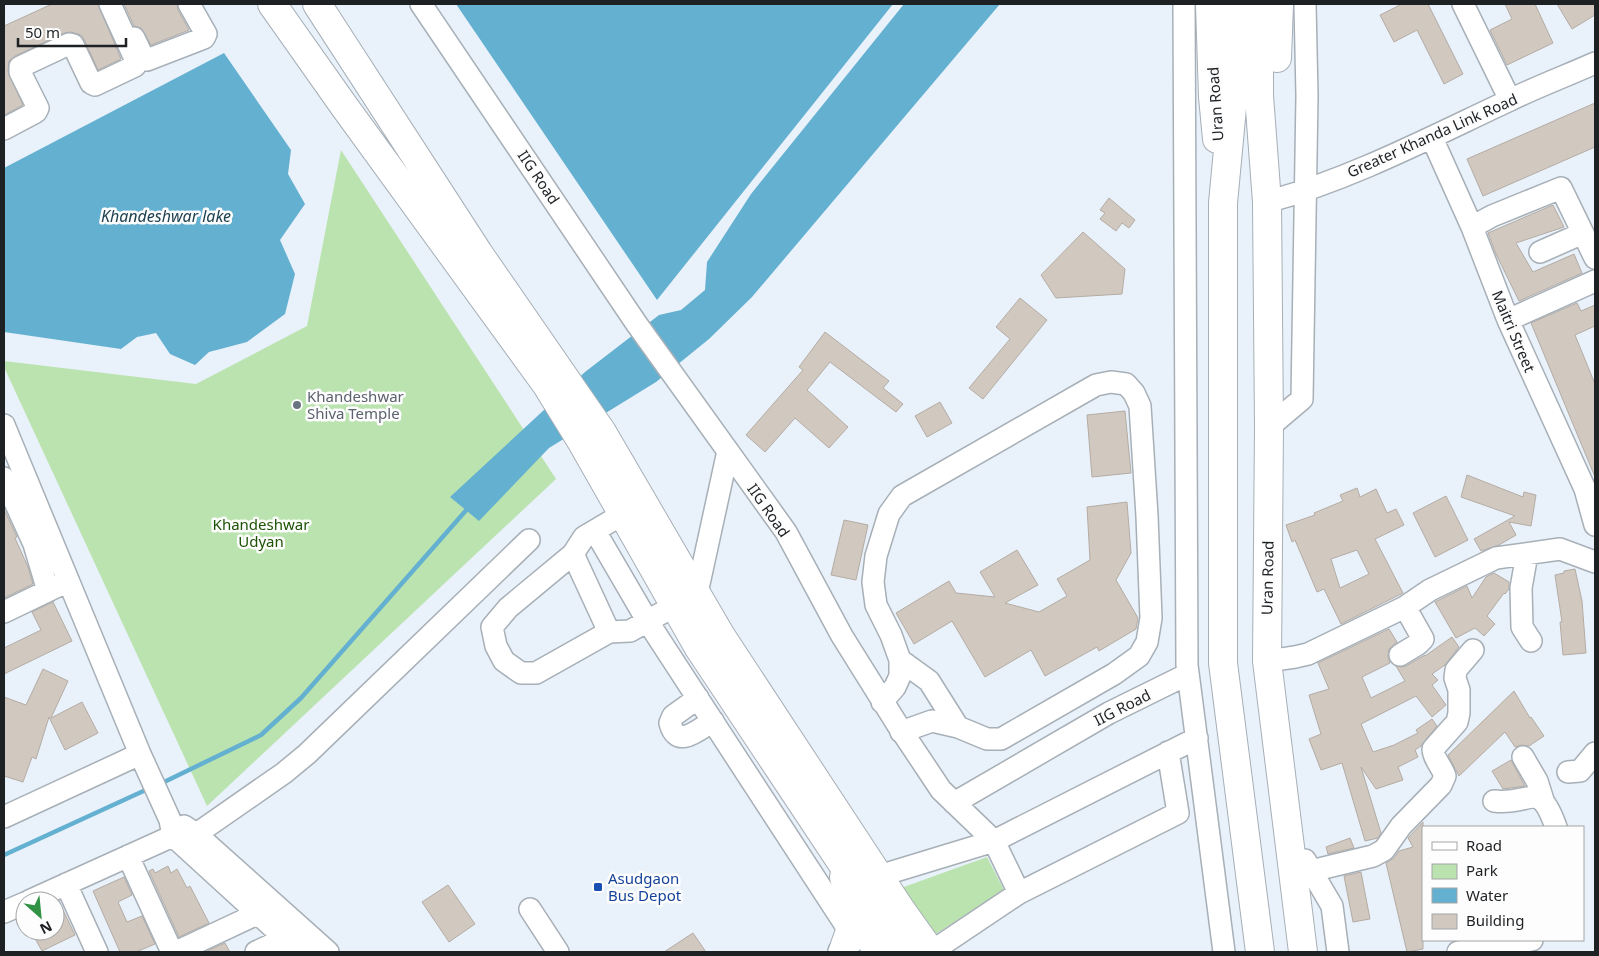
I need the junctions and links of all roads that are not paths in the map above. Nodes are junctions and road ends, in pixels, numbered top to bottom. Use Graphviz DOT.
graph roads {
  1 [pos="110,4"];
  2 [pos="119,4"];
  3 [pos="189,4"];
  4 [pos="272,4"];
  5 [pos="317,4"];
  6 [pos="422,4"];
  7 [pos="1184,4"];
  8 [pos="1210,4"];
  9 [pos="1232,4"];
  10 [pos="1259,4"];
  11 [pos="1279,4"];
  12 [pos="1305,4"];
  13 [pos="1463,4"];
  14 [pos="1595,64"];
  15 [pos="1510,100"];
  16 [pos="4,129"];
  17 [pos="1432,138"];
  18 [pos="1305,191"];
  19 [pos="1266,202"];
  20 [pos="1223,203"];
  21 [pos="1472,227"];
  22 [pos="1583,233"];
  23 [pos="1540,252"];
  24 [pos="1595,258"];
  25 [pos="1595,281"];
  26 [pos="1508,320"];
  27 [pos="554,379"];
  28 [pos="4,425"];
  29 [pos="1269,427"];
  30 [pos="593,438"];
  31 [pos="728,451"];
  32 [pos="4,478"];
  33 [pos="1590,488"];
  34 [pos="623,514"];
  35 [pos="1595,525"];
  36 [pos="595,531"];
  37 [pos="529,540"];
  38 [pos="573,554"];
  39 [pos="1527,554"];
  40 [pos="1595,562"];
  41 [pos="68,581"];
  42 [pos="48,591"];
  43 [pos="686,600"];
  44 [pos="1406,607"];
  45 [pos="4,612"];
  46 [pos="648,622"];
  47 [pos="609,632"];
  48 [pos="1531,641"];
  49 [pos="1473,650"];
  50 [pos="1400,655"];
  51 [pos="900,660"];
  52 [pos="1266,661"];
  53 [pos="1188,674"];
  54 [pos="698,698"];
  55 [pos="882,702"];
  56 [pos="713,721"];
  57 [pos="958,727"];
  58 [pos="902,732"];
  59 [pos="1197,738"];
  60 [pos="1168,752"];
  61 [pos="1595,753"];
  62 [pos="140,754"];
  63 [pos="1522,757"];
  64 [pos="1568,772"];
  65 [pos="1543,800"];
  66 [pos="1494,801"];
  67 [pos="954,803"];
  68 [pos="4,817"];
  69 [pos="1556,826"];
  70 [pos="179,829"];
  71 [pos="1288,832"];
  72 [pos="994,841"];
  73 [pos="128,856"];
  74 [pos="841,863"];
  75 [pos="1311,871"];
  76 [pos="879,876"];
  77 [pos="66,884"];
  78 [pos="51,891"];
  79 [pos="1019,893"];
  80 [pos="530,908"];
  81 [pos="257,914"];
  82 [pos="893,934"];
  83 [pos="1519,941"];
  84 [pos="843,944"];
  85 [pos="310,948"];
  86 [pos="97,952"];
  87 [pos="176,952"];
  88 [pos="256,952"];
  89 [pos="558,952"];
  90 [pos="931,952"];
  91 [pos="1224,952"];
  92 [pos="1260,952"];
  93 [pos="1303,952"];
  94 [pos="1338,952"];
  95 [pos="1458,952"];
  1 -- 16 [label="street"];
  2 -- 3 [label="street"];
  4 -- 27 [label="highway"];
  5 -- 27 [label="highway"];
  6 -- 31 [label="street, IIG Road"];
  7 -- 53 [label="street"];
  8 -- 20 [label="highway, Uran Road"];
  9 -- 20 [label="highway, Uran Road"];
  10 -- 19 [label="highway, Uran Road"];
  11 -- 19 [label="highway, Uran Road"];
  12 -- 18 [label="street"];
  13 -- 15 [label="street"];
  14 -- 15 [label="street, Greater Khanda Link Road"];
  15 -- 17 [label="street, Greater Khanda Link Road"];
  17 -- 18 [label="street, Greater Khanda Link Road"];
  17 -- 21 [label="street, Maitri Street"];
  18 -- 19 [label="street, Greater Khanda Link Road"];
  18 -- 29 [label="street"];
  19 -- 29 [label="highway, Uran Road"];
  20 -- 92 [label="highway, Uran Road"];
  21 -- 22 [label="street"];
  21 -- 26 [label="street, Maitri Street"];
  22 -- 23 [label="street"];
  22 -- 24 [label="street"];
  25 -- 26 [label="street"];
  26 -- 33 [label="street, Maitri Street"];
  27 -- 30 [label="highway"];
  28 -- 41 [label="street"];
  29 -- 52 [label="highway, Uran Road"];
  30 -- 34 [label="highway"];
  30 -- 43 [label="highway"];
  31 -- 43 [label="street"];
  31 -- 55 [label="street, IIG Road"];
  32 -- 42 [label="street"];
  33 -- 35 [label="street, Maitri Street"];
  34 -- 36 [label="street"];
  34 -- 43 [label="highway"];
  36 -- 38 [label="street"];
  36 -- 46 [label="street"];
  37 -- 70 [label="street"];
  38 -- 47 [label="street"];
  38 -- 47 [label="street"];
  39 -- 40 [label="street"];
  39 -- 44 [label="street"];
  39 -- 48 [label="street"];
  41 -- 42 [label="street"];
  41 -- 62 [label="street"];
  42 -- 45 [label="street"];
  43 -- 46 [label="street"];
  43 -- 74 [label="highway"];
  43 -- 76 [label="highway"];
  44 -- 50 [label="street"];
  44 -- 52 [label="street"];
  46 -- 47 [label="street"];
  46 -- 54 [label="street"];
  49 -- 75 [label="street"];
  51 -- 55 [label="street"];
  51 -- 57 [label="street"];
  51 -- 57 [label="street"];
  52 -- 71 [label="highway, Uran Road"];
  53 -- 59 [label="street"];
  53 -- 67 [label="street, IIG Road"];
  54 -- 56 [label="street"];
  54 -- 56 [label="street"];
  55 -- 58 [label="street, IIG Road"];
  56 -- 84 [label="street"];
  57 -- 58 [label="street"];
  58 -- 67 [label="street, IIG Road"];
  59 -- 60 [label="street"];
  59 -- 91 [label="street"];
  60 -- 72 [label="street"];
  60 -- 79 [label="street"];
  61 -- 64 [label="street"];
  62 -- 68 [label="street"];
  62 -- 70 [label="street"];
  63 -- 65 [label="street"];
  65 -- 66 [label="street"];
  65 -- 69 [label="street"];
  67 -- 72 [label="street"];
  70 -- 73 [label="street"];
  70 -- 81 [label="street"];
  70 -- 85 [label="street"];
  71 -- 75 [label="street"];
  71 -- 93 [label="highway, Uran Road"];
  72 -- 76 [label="street"];
  72 -- 79 [label="street"];
  73 -- 77 [label="street"];
  73 -- 87 [label="street"];
  74 -- 82 [label="highway"];
  74 -- 84 [label="highway"];
  75 -- 94 [label="street"];
  76 -- 82 [label="highway"];
  77 -- 78 [label="street"];
  77 -- 86 [label="street"];
  79 -- 90 [label="street"];
  80 -- 89 [label="street"];
  81 -- 85 [label="street"];
  81 -- 87 [label="street"];
  82 -- 84 [label="street"];
  82 -- 90 [label="highway"];
  83 -- 95 [label="street"];
  85 -- 88 [label="street"];
}
